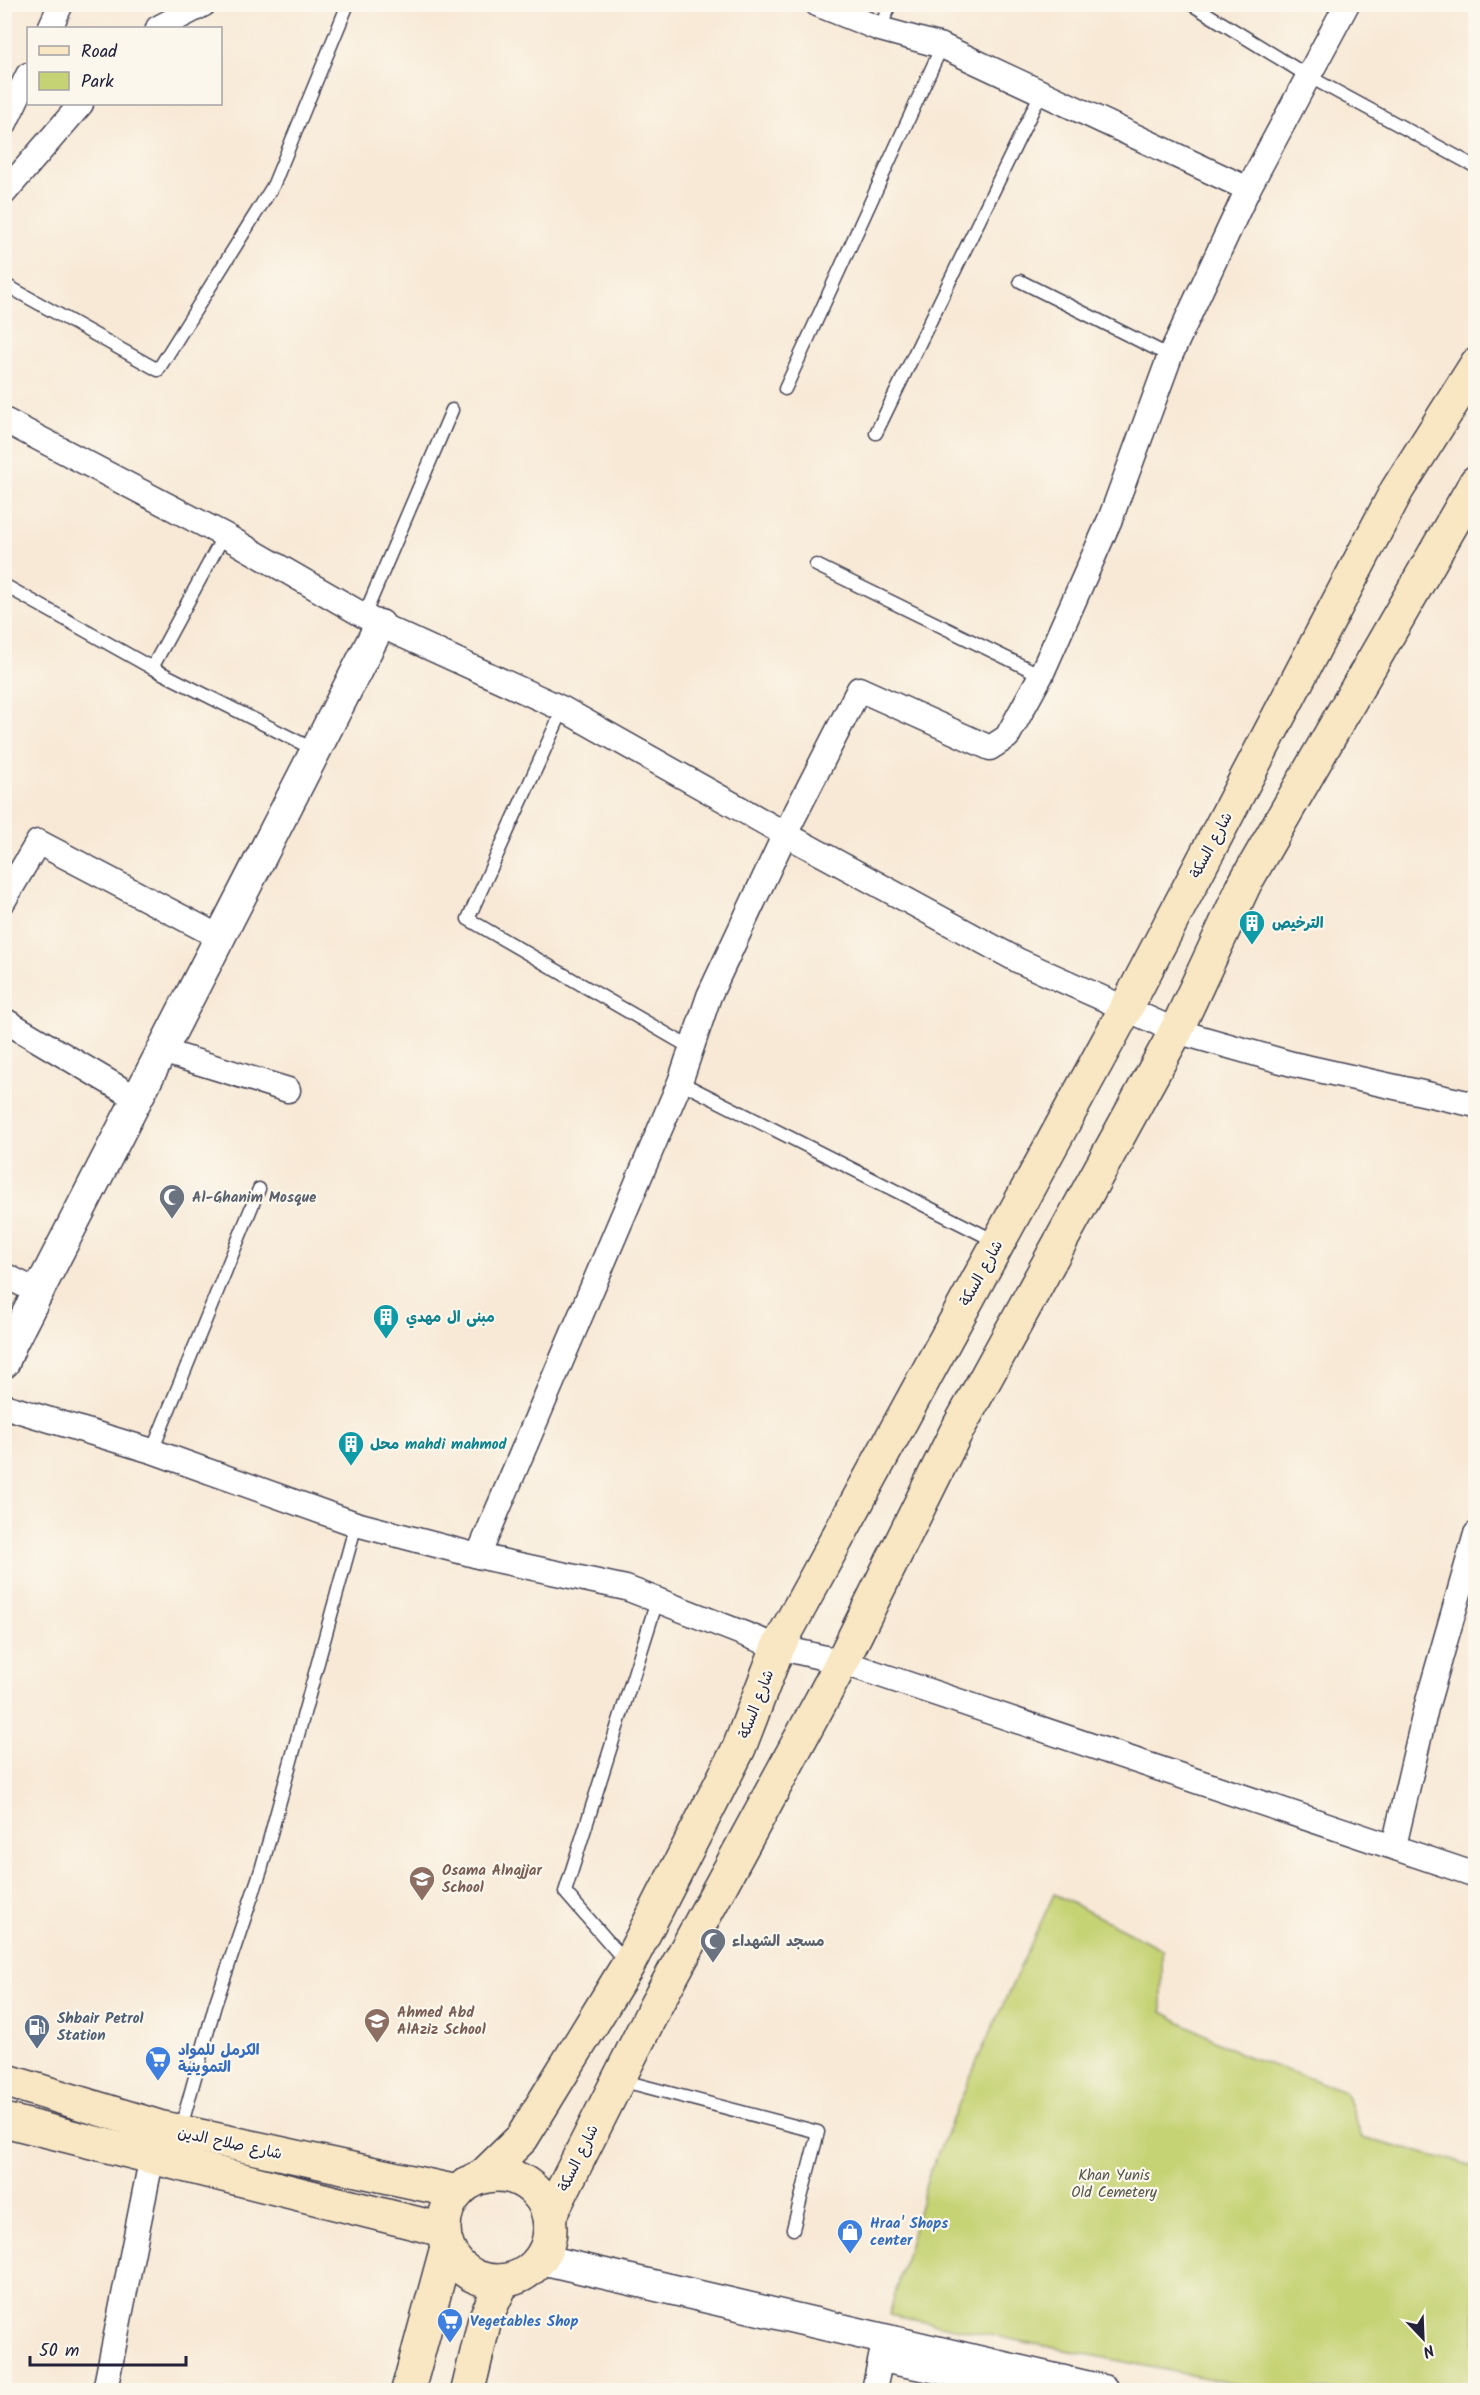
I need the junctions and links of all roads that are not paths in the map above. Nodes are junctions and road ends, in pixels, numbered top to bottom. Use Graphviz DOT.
graph roads {
  1 [pos="61,4"];
  2 [pos="204,4"];
  3 [pos="348,4"];
  4 [pos="817,4"];
  5 [pos="890,4"];
  6 [pos="1191,4"];
  7 [pos="1347,4"];
  8 [pos="50,27"];
  9 [pos="160,27"];
  10 [pos="880,29"];
  11 [pos="942,46"];
  12 [pos="1308,76"];
  13 [pos="27,77"];
  14 [pos="1042,91"];
  15 [pos="80,105"];
  16 [pos="4,125"];
  17 [pos="1476,167"];
  18 [pos="1248,189"];
  19 [pos="4,193"];
  20 [pos="1020,281"];
  21 [pos="4,284"];
  22 [pos="1170,356"];
  23 [pos="1476,365"];
  24 [pos="784,389"];
  25 [pos="452,410"];
  26 [pos="4,420"];
  27 [pos="876,433"];
  28 [pos="1476,482"];
  29 [pos="224,535"];
  30 [pos="816,565"];
  31 [pos="4,585"];
  32 [pos="372,621"];
  33 [pos="152,668"];
  34 [pos="1041,675"];
  35 [pos="563,709"];
  36 [pos="301,744"];
  37 [pos="785,834"];
  38 [pos="4,900"];
  39 [pos="204,930"];
  40 [pos="1125,1010"];
  41 [pos="4,1020"];
  42 [pos="1176,1030"];
  43 [pos="691,1048"];
  44 [pos="162,1051"];
  45 [pos="680,1082"];
  46 [pos="288,1090"];
  47 [pos="126,1092"];
  48 [pos="1476,1105"];
  49 [pos="259,1189"];
  50 [pos="998,1242"];
  51 [pos="16,1281"];
  52 [pos="4,1333"];
  53 [pos="4,1363"];
  54 [pos="4,1406"];
  55 [pos="152,1451"];
  56 [pos="356,1524"];
  57 [pos="1476,1534"];
  58 [pos="478,1556"];
  59 [pos="657,1601"];
  60 [pos="778,1647"];
  61 [pos="843,1662"];
  62 [pos="1394,1846"];
  63 [pos="1476,1875"];
  64 [pos="628,1965"];
  65 [pos="617,2079"];
  66 [pos="4,2080"];
  67 [pos="4,2120"];
  68 [pos="163,2139"];
  69 [pos="471,2184"];
  70 [pos="549,2217"];
  71 [pos="793,2229"];
  72 [pos="445,2239"];
  73 [pos="541,2259"];
  74 [pos="503,2281"];
  75 [pos="883,2350"];
  76 [pos="105,2391"];
  77 [pos="408,2391"];
  78 [pos="468,2391"];
  79 [pos="874,2391"];
  80 [pos="1034,2391"];
  81 [pos="1103,2391"];
  1 -- 8 [label="street"];
  2 -- 9 [label="street"];
  3 -- 21 [label="lane"];
  4 -- 10 [label="street"];
  5 -- 10 [label="lane"];
  6 -- 12 [label="lane"];
  7 -- 12 [label="street"];
  10 -- 11 [label="street"];
  11 -- 14 [label="street"];
  11 -- 24 [label="lane"];
  12 -- 17 [label="lane"];
  12 -- 18 [label="street"];
  13 -- 16 [label="street"];
  14 -- 18 [label="street"];
  14 -- 27 [label="lane"];
  15 -- 19 [label="street"];
  18 -- 22 [label="street"];
  20 -- 22 [label="lane"];
  22 -- 34 [label="street"];
  23 -- 40 [label="main road, شارع السكة"];
  25 -- 32 [label="lane"];
  26 -- 29 [label="street"];
  28 -- 42 [label="main road, شارع السكة"];
  29 -- 32 [label="street"];
  29 -- 33 [label="lane"];
  30 -- 34 [label="lane"];
  31 -- 33 [label="lane"];
  32 -- 35 [label="street"];
  32 -- 36 [label="street"];
  32 -- 44 [label="street"];
  33 -- 36 [label="lane"];
  34 -- 37 [label="street"];
  35 -- 37 [label="street"];
  35 -- 43 [label="lane"];
  36 -- 39 [label="street"];
  37 -- 40 [label="street"];
  37 -- 43 [label="street"];
  38 -- 39 [label="street"];
  39 -- 47 [label="street"];
  40 -- 42 [label="street"];
  40 -- 50 [label="main road, شارع السكة"];
  41 -- 47 [label="street"];
  42 -- 48 [label="street"];
  42 -- 61 [label="main road, شارع السكة"];
  43 -- 45 [label="street"];
  44 -- 46 [label="street"];
  44 -- 53 [label="street"];
  45 -- 50 [label="lane"];
  45 -- 58 [label="street"];
  47 -- 51 [label="street"];
  49 -- 55 [label="lane"];
  50 -- 60 [label="main road, شارع السكة"];
  51 -- 52 [label="street"];
  54 -- 55 [label="street"];
  55 -- 56 [label="street"];
  56 -- 58 [label="street"];
  56 -- 68 [label="lane"];
  57 -- 62 [label="street"];
  58 -- 59 [label="street"];
  59 -- 60 [label="street"];
  59 -- 64 [label="lane"];
  60 -- 61 [label="street"];
  60 -- 64 [label="main road, شارع السكة"];
  61 -- 62 [label="street"];
  61 -- 65 [label="main road, شارع السكة"];
  62 -- 63 [label="street"];
  64 -- 69 [label="main road, شارع السكة"];
  65 -- 70 [label="main road, شارع السكة"];
  65 -- 71 [label="lane"];
  66 -- 68 [label="main road, شارع صلاح الدين"];
  67 -- 68 [label="main road, شارع صلاح الدين"];
  68 -- 69 [label="main road, شارع صلاح الدين"];
  68 -- 72 [label="main road, شارع صلاح الدين"];
  68 -- 76 [label="street"];
  69 -- 70 [label="main road"];
  69 -- 72 [label="main road"];
  70 -- 73 [label="main road"];
  72 -- 74 [label="main road"];
  72 -- 77 [label="main road"];
  73 -- 74 [label="main road"];
  73 -- 75 [label="street"];
  74 -- 78 [label="main road"];
  75 -- 79 [label="street"];
  75 -- 80 [label="street"];
  75 -- 81 [label="street"];
}
